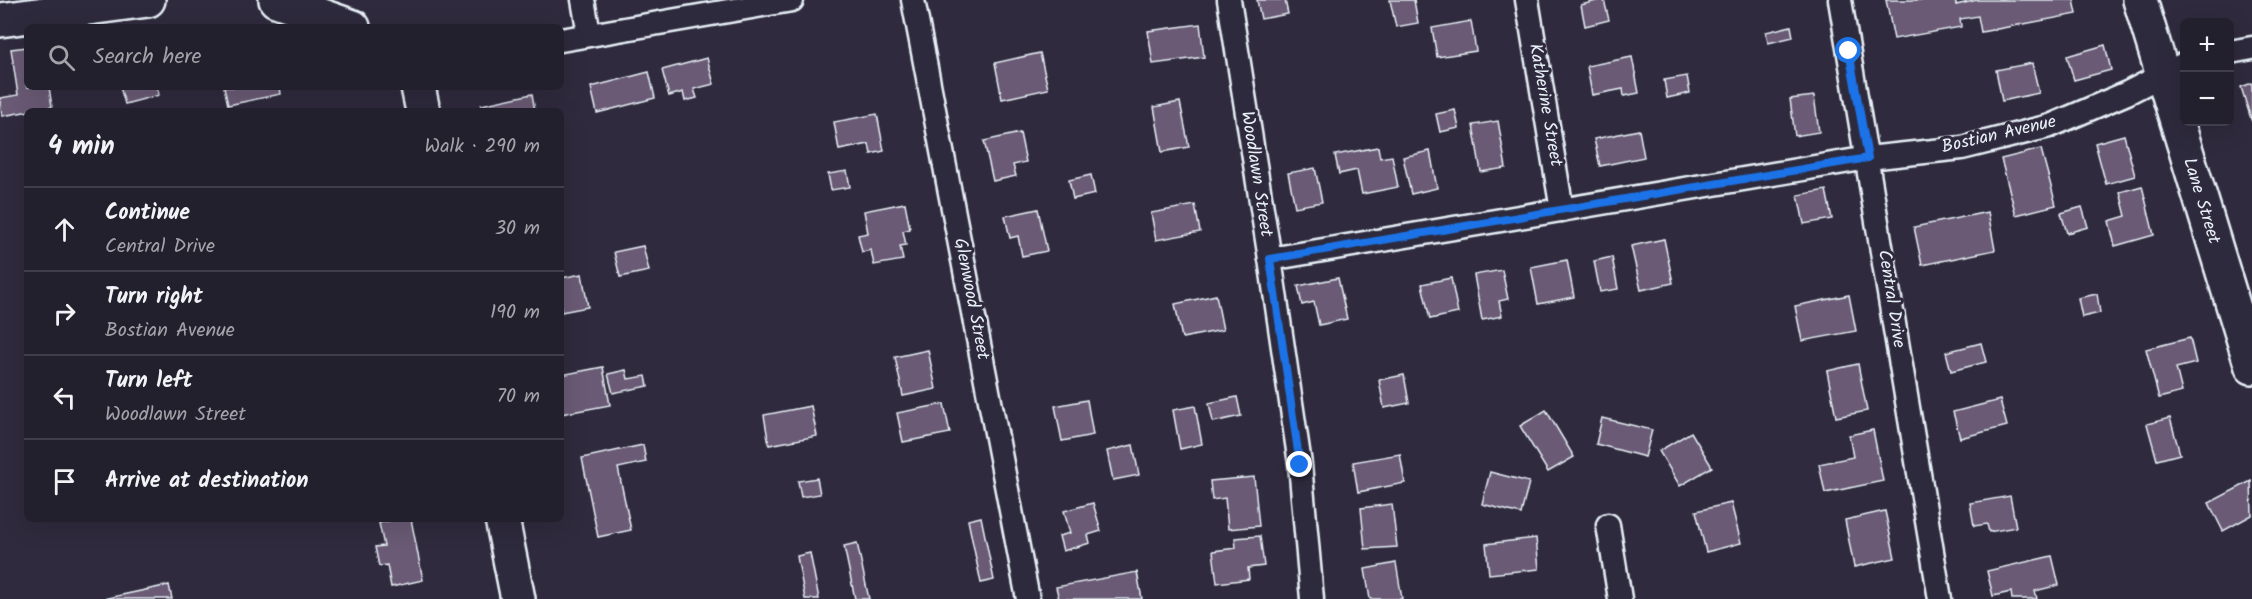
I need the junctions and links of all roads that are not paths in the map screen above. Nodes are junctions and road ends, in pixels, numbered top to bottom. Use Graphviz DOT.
graph roads {
  1 [pos="148,0"];
  2 [pos="276,0"];
  3 [pos="584,0"];
  4 [pos="792,0"];
  5 [pos="914,0"];
  6 [pos="1229,0"];
  7 [pos="1527,0"];
  8 [pos="1840,0"];
  9 [pos="2140,0"];
  10 [pos="0,20"];
  11 [pos="344,24"];
  12 [pos="589,34"];
  13 [pos="564,39"];
  14 [pos="2252,48"];
  15 [pos="2234,50"];
  16 [pos="2173,69"];
  17 [pos="419,90"];
  18 [pos="422,108"];
  19 [pos="1868,158"];
  20 [pos="1562,210"];
  21 [pos="1270,259"];
  22 [pos="2252,367"];
  23 [pos="503,522"];
  24 [pos="1608,525"];
  25 [pos="1025,598"];
  26 [pos="518,599"];
  27 [pos="1312,599"];
  28 [pos="1620,599"];
  29 [pos="1940,599"];
  1 -- 10 [label="main road"];
  2 -- 11 [label="main road"];
  3 -- 12 [label="street"];
  4 -- 12 [label="street"];
  5 -- 25 [label="street, Glenwood Street"];
  6 -- 21 [label="street, Woodlawn Street"];
  7 -- 20 [label="street, Katherine Street"];
  8 -- 19 [label="street, Central Drive"];
  9 -- 16 [label="main road, Lane Street"];
  12 -- 13 [label="street"];
  14 -- 15 [label="street"];
  16 -- 19 [label="street, Bostian Avenue"];
  16 -- 22 [label="main road, Lane Street"];
  17 -- 18 [label="main road"];
  19 -- 20 [label="street, Bostian Avenue"];
  19 -- 29 [label="street, Central Drive"];
  20 -- 21 [label="street, Bostian Avenue"];
  21 -- 27 [label="street, Woodlawn Street"];
  23 -- 26 [label="main road"];
  24 -- 28 [label="street"];
}
